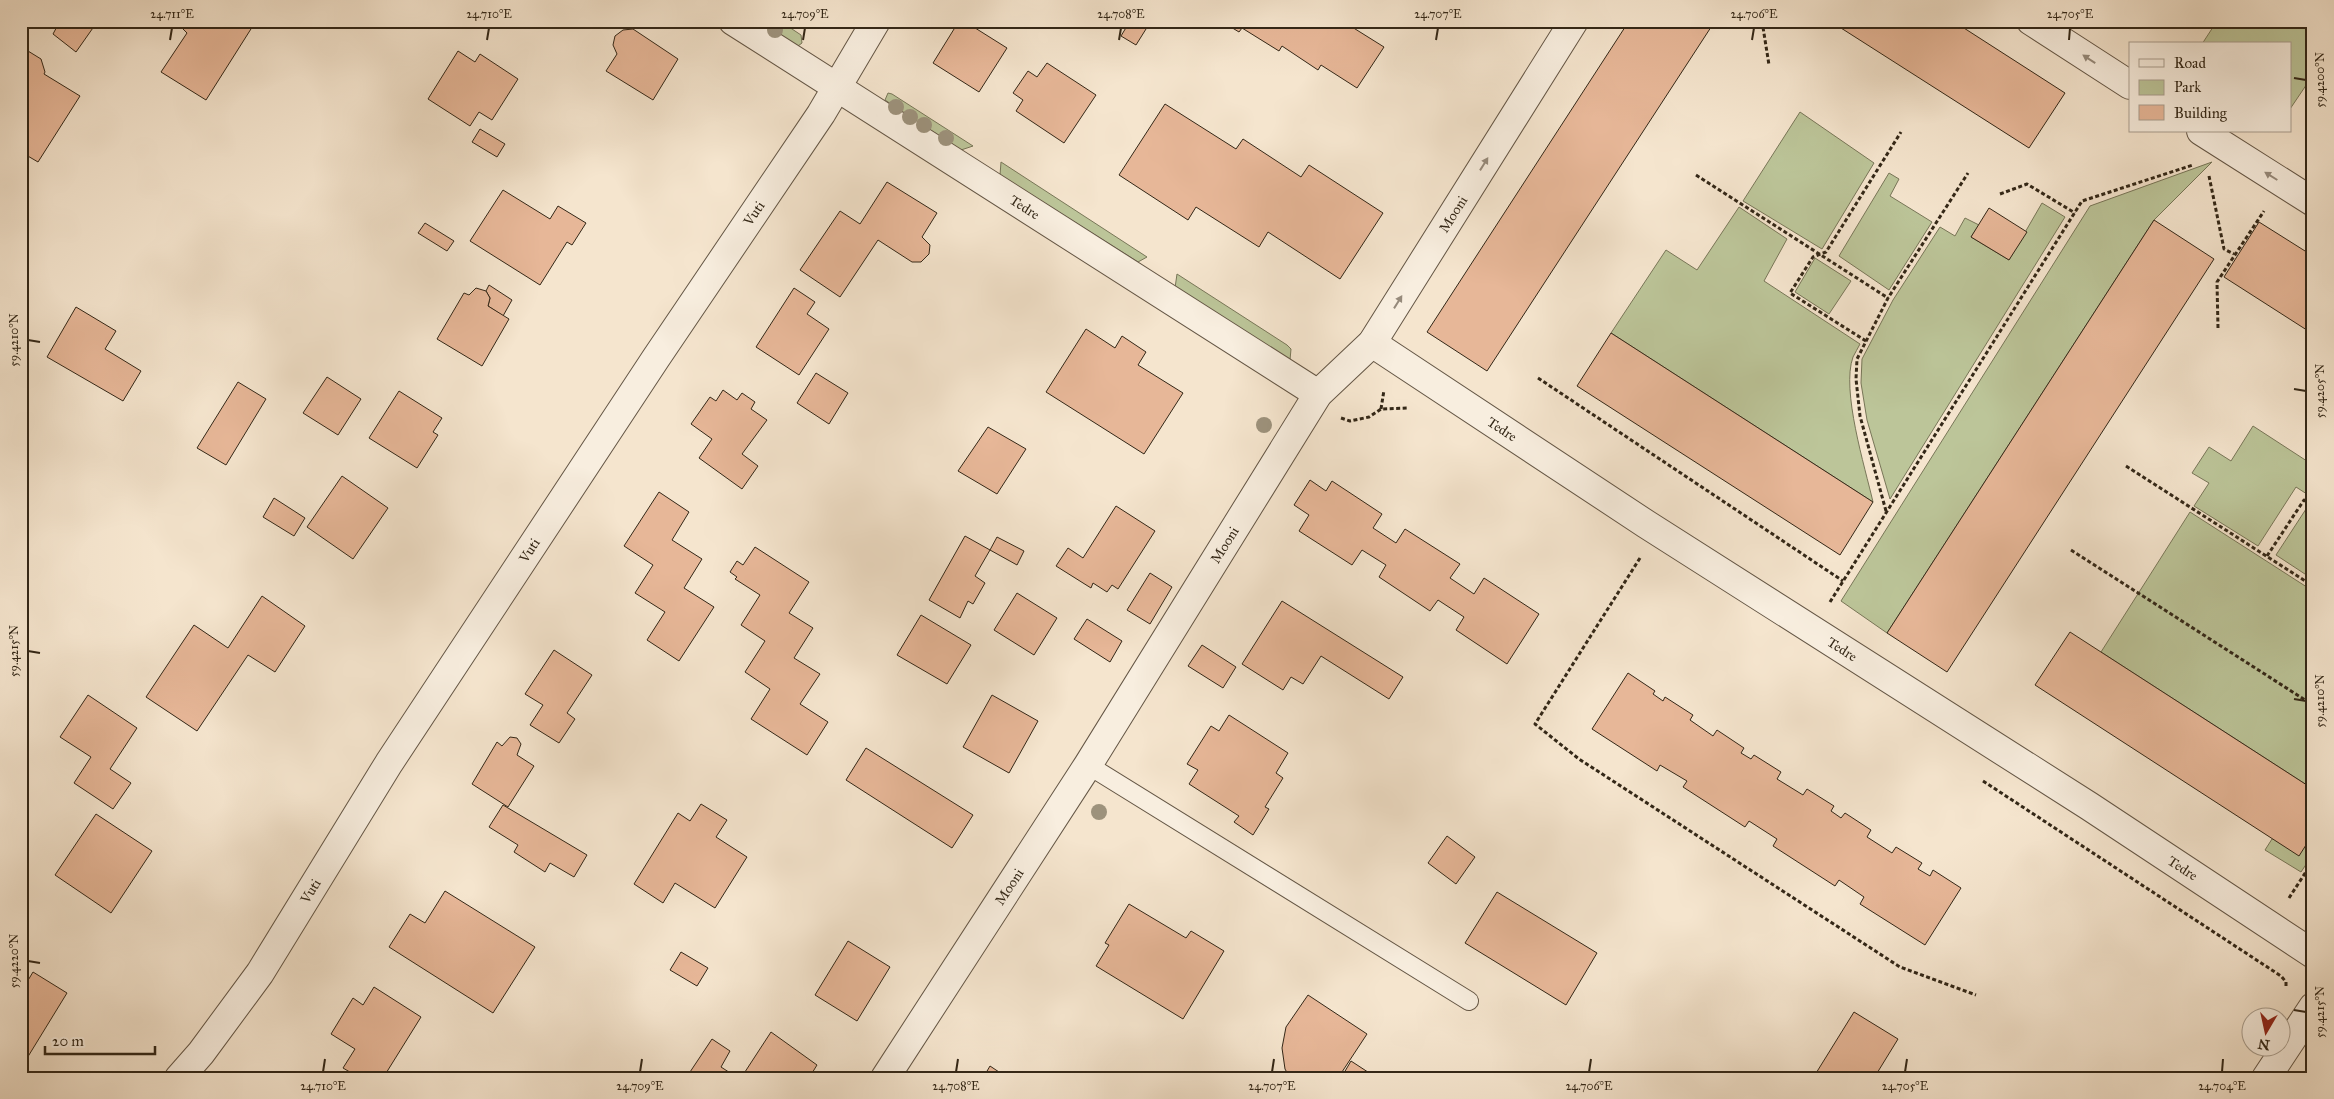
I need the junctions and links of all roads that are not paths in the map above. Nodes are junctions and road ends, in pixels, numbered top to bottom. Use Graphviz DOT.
graph roads {
  1 [pos="733,21"];
  2 [pos="876,21"];
  3 [pos="1574,21"];
  4 [pos="2032,21"];
  5 [pos="2129,84"];
  6 [pos="837,88"];
  7 [pos="2202,132"];
  8 [pos="2313,202"];
  9 [pos="1372,343"];
  10 [pos="1325,405"];
  11 [pos="1088,765"];
  12 [pos="2313,954"];
  13 [pos="2303,1000"];
  14 [pos="1469,1001"];
  15 [pos="179,1078"];
  16 [pos="885,1078"];
  17 [pos="2266,1078"];
  1 -- 6 [label="street, Tedre"];
  2 -- 6 [label="street, Vuti"];
  9 -- 3 [label="street, Mooni, one-way"];
  5 -- 4 [label="street, one-way"];
  6 -- 10 [label="street, Tedre"];
  6 -- 15 [label="street, Vuti"];
  8 -- 7 [label="street, one-way"];
  9 -- 10 [label="street, Mooni"];
  9 -- 12 [label="street, Tedre"];
  10 -- 11 [label="street, Mooni"];
  11 -- 14 [label="lane"];
  11 -- 16 [label="street, Mooni"];
  13 -- 17 [label="street"];
}
